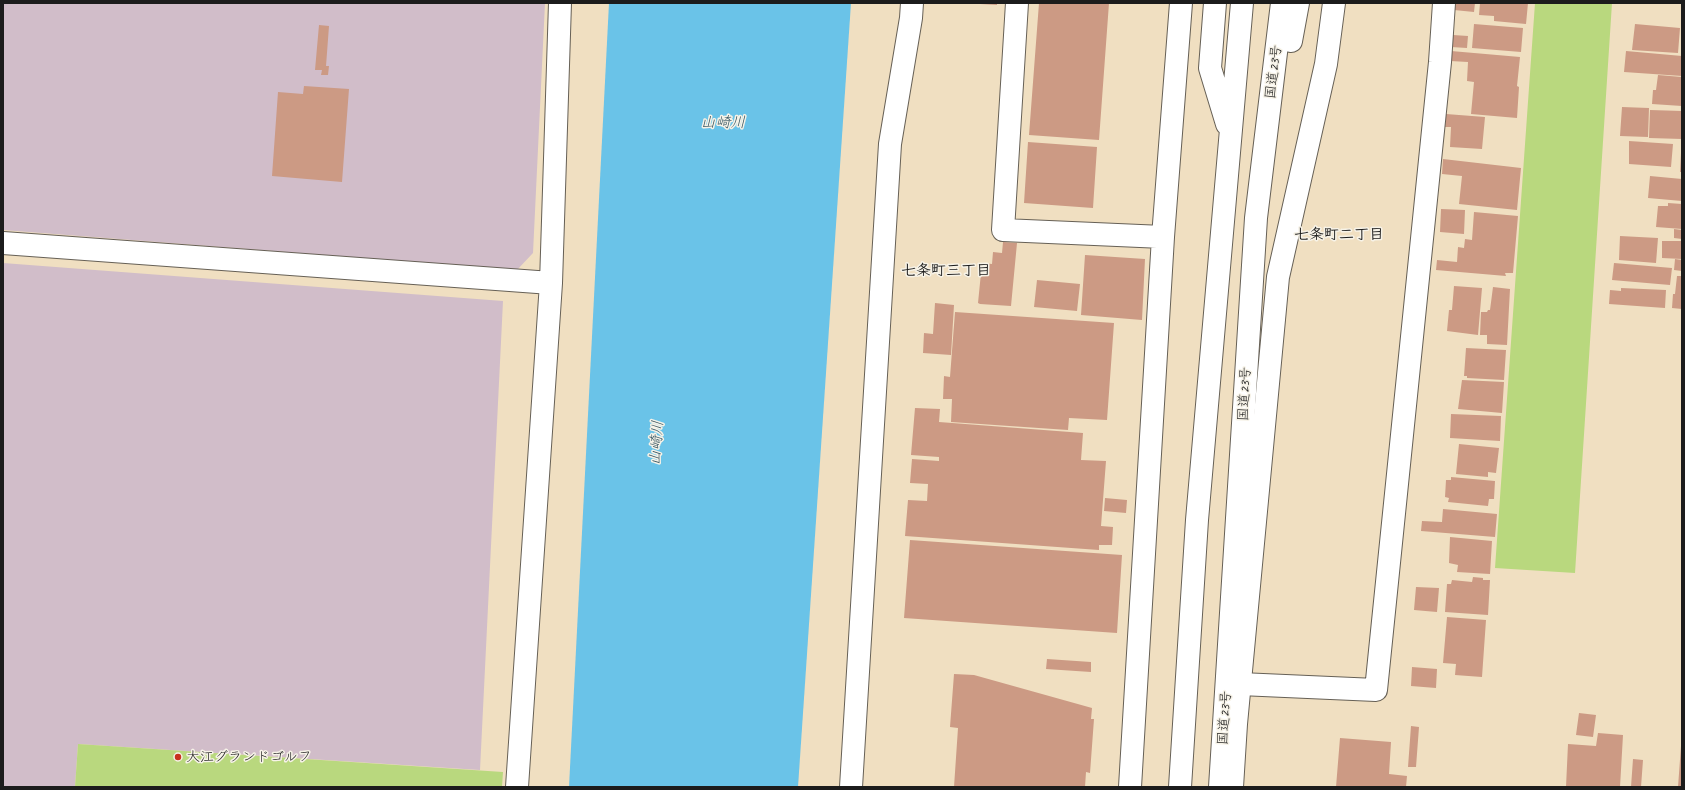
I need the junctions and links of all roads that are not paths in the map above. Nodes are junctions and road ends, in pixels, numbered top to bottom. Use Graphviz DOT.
graph roads {
  1 [pos="560,3"];
  2 [pos="912,3"];
  3 [pos="1017,3"];
  4 [pos="1181,3"];
  5 [pos="1215,3"];
  6 [pos="1242,3"];
  7 [pos="1282,3"];
  8 [pos="1298,3"];
  9 [pos="1334,3"];
  10 [pos="1444,3"];
  11 [pos="1230,135"];
  12 [pos="1256,218"];
  13 [pos="1163,236"];
  14 [pos="3,243"];
  15 [pos="551,283"];
  16 [pos="1240,684"];
  17 [pos="517,787"];
  18 [pos="851,787"];
  19 [pos="1130,787"];
  20 [pos="1180,787"];
  21 [pos="1220,787"];
  22 [pos="1232,787"];
  1 -- 15 [label="main road"];
  2 -- 18 [label="main road"];
  3 -- 13 [label="main road"];
  4 -- 13 [label="main road"];
  5 -- 11 [label="main road"];
  6 -- 11 [label="main road"];
  7 -- 12 [label="main road, 国道23号"];
  8 -- 12 [label="main road"];
  9 -- 16 [label="main road"];
  10 -- 16 [label="main road"];
  11 -- 20 [label="main road"];
  12 -- 21 [label="main road, 国道23号"];
  13 -- 19 [label="main road"];
  14 -- 15 [label="main road"];
  15 -- 17 [label="main road"];
  16 -- 22 [label="main road"];
}
